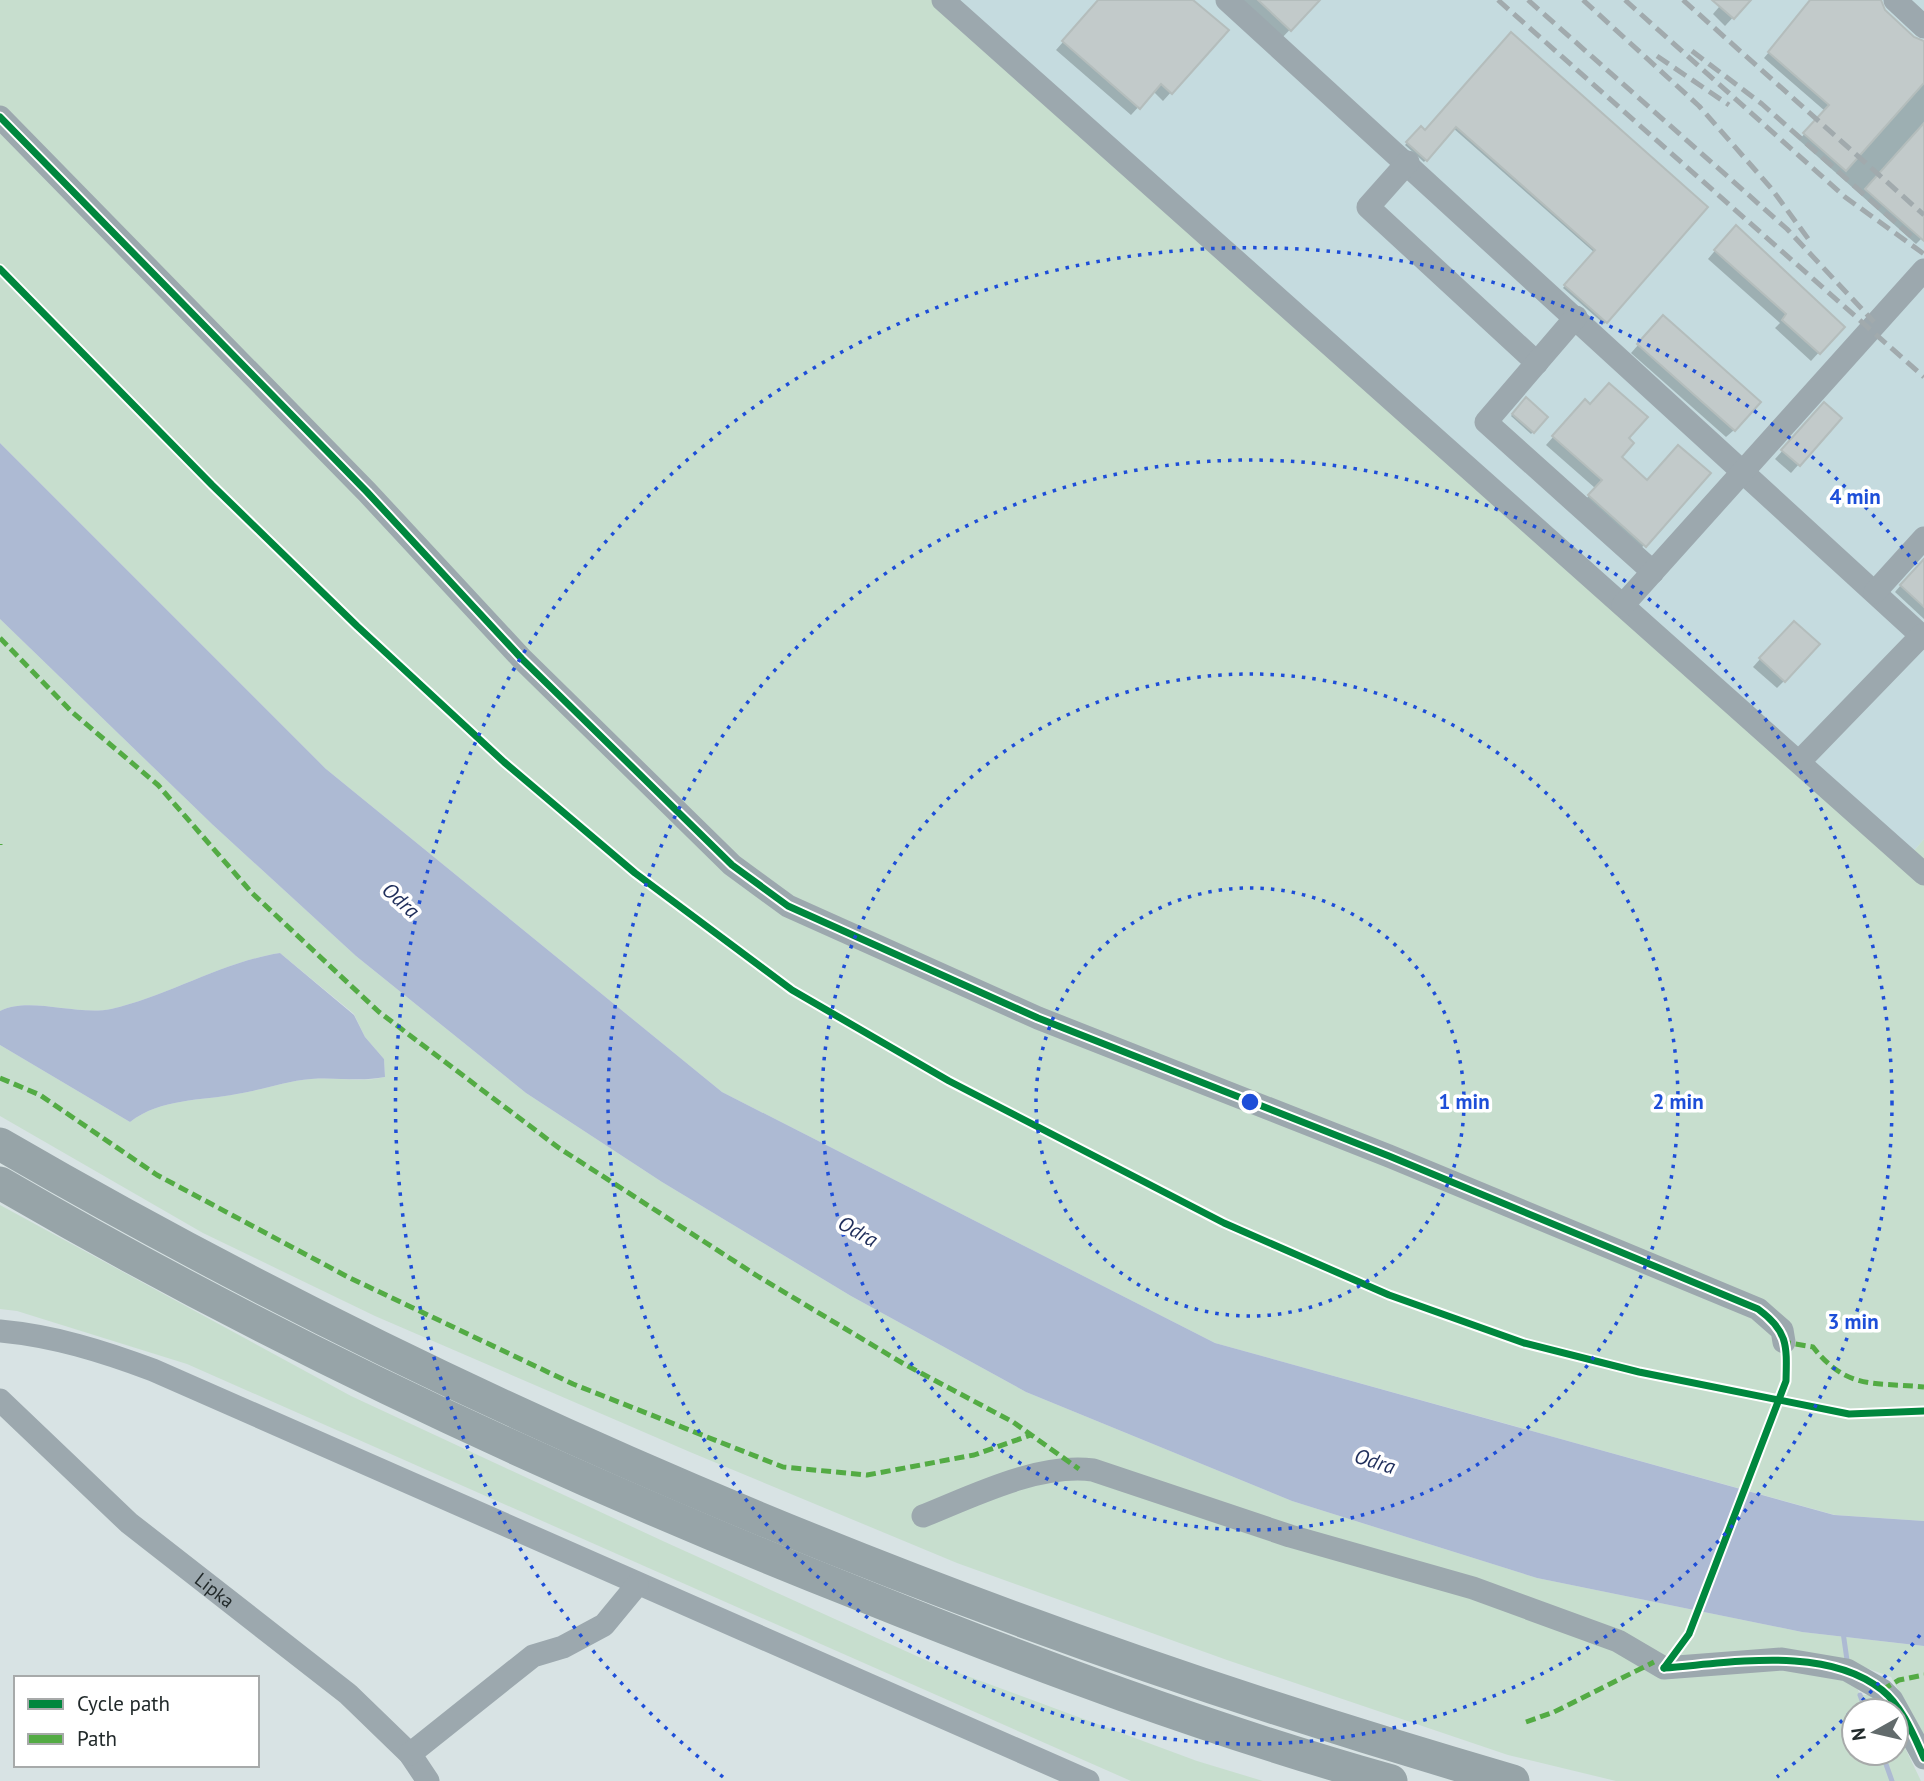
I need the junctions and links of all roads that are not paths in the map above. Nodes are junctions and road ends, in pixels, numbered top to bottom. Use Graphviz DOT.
graph roads {
  1 [pos="943,0"];
  2 [pos="1227,0"];
  3 [pos="1895,0"];
  4 [pos="1924,27"];
  5 [pos="0,117"];
  6 [pos="1408,162"];
  7 [pos="1922,276"];
  8 [pos="1576,317"];
  9 [pos="1537,363"];
  10 [pos="1744,471"];
  11 [pos="1924,538"];
  12 [pos="1653,572"];
  13 [pos="1875,592"];
  14 [pos="1623,605"];
  15 [pos="1923,636"];
  16 [pos="1799,762"];
  17 [pos="1924,874"];
  18 [pos="0,1144"];
  19 [pos="0,1184"];
  20 [pos="0,1331"];
  21 [pos="1784,1342"];
  22 [pos="0,1400"];
  23 [pos="923,1516"];
  24 [pos="637,1586"];
  25 [pos="410,1754"];
  26 [pos="1924,1758"];
  27 [pos="428,1781"];
  28 [pos="1088,1781"];
  29 [pos="1391,1781"];
  30 [pos="1513,1781"];
  1 -- 14 [label="street"];
  2 -- 6 [label="street"];
  3 -- 4 [label="street"];
  5 -- 21 [label="street"];
  6 -- 8 [label="street"];
  6 -- 9 [label="street"];
  7 -- 10 [label="street"];
  8 -- 9 [label="street"];
  8 -- 10 [label="street"];
  9 -- 12 [label="street"];
  10 -- 12 [label="street"];
  10 -- 13 [label="street"];
  11 -- 13 [label="street"];
  12 -- 14 [label="street"];
  13 -- 15 [label="street"];
  14 -- 16 [label="street"];
  15 -- 16 [label="street"];
  16 -- 17 [label="street"];
  18 -- 30 [label="highway"];
  19 -- 29 [label="highway"];
  20 -- 24 [label="street"];
  22 -- 25 [label="street, Lipka"];
  23 -- 26 [label="street"];
  24 -- 25 [label="street"];
  24 -- 28 [label="street"];
  25 -- 27 [label="street, Lipka"];
}
